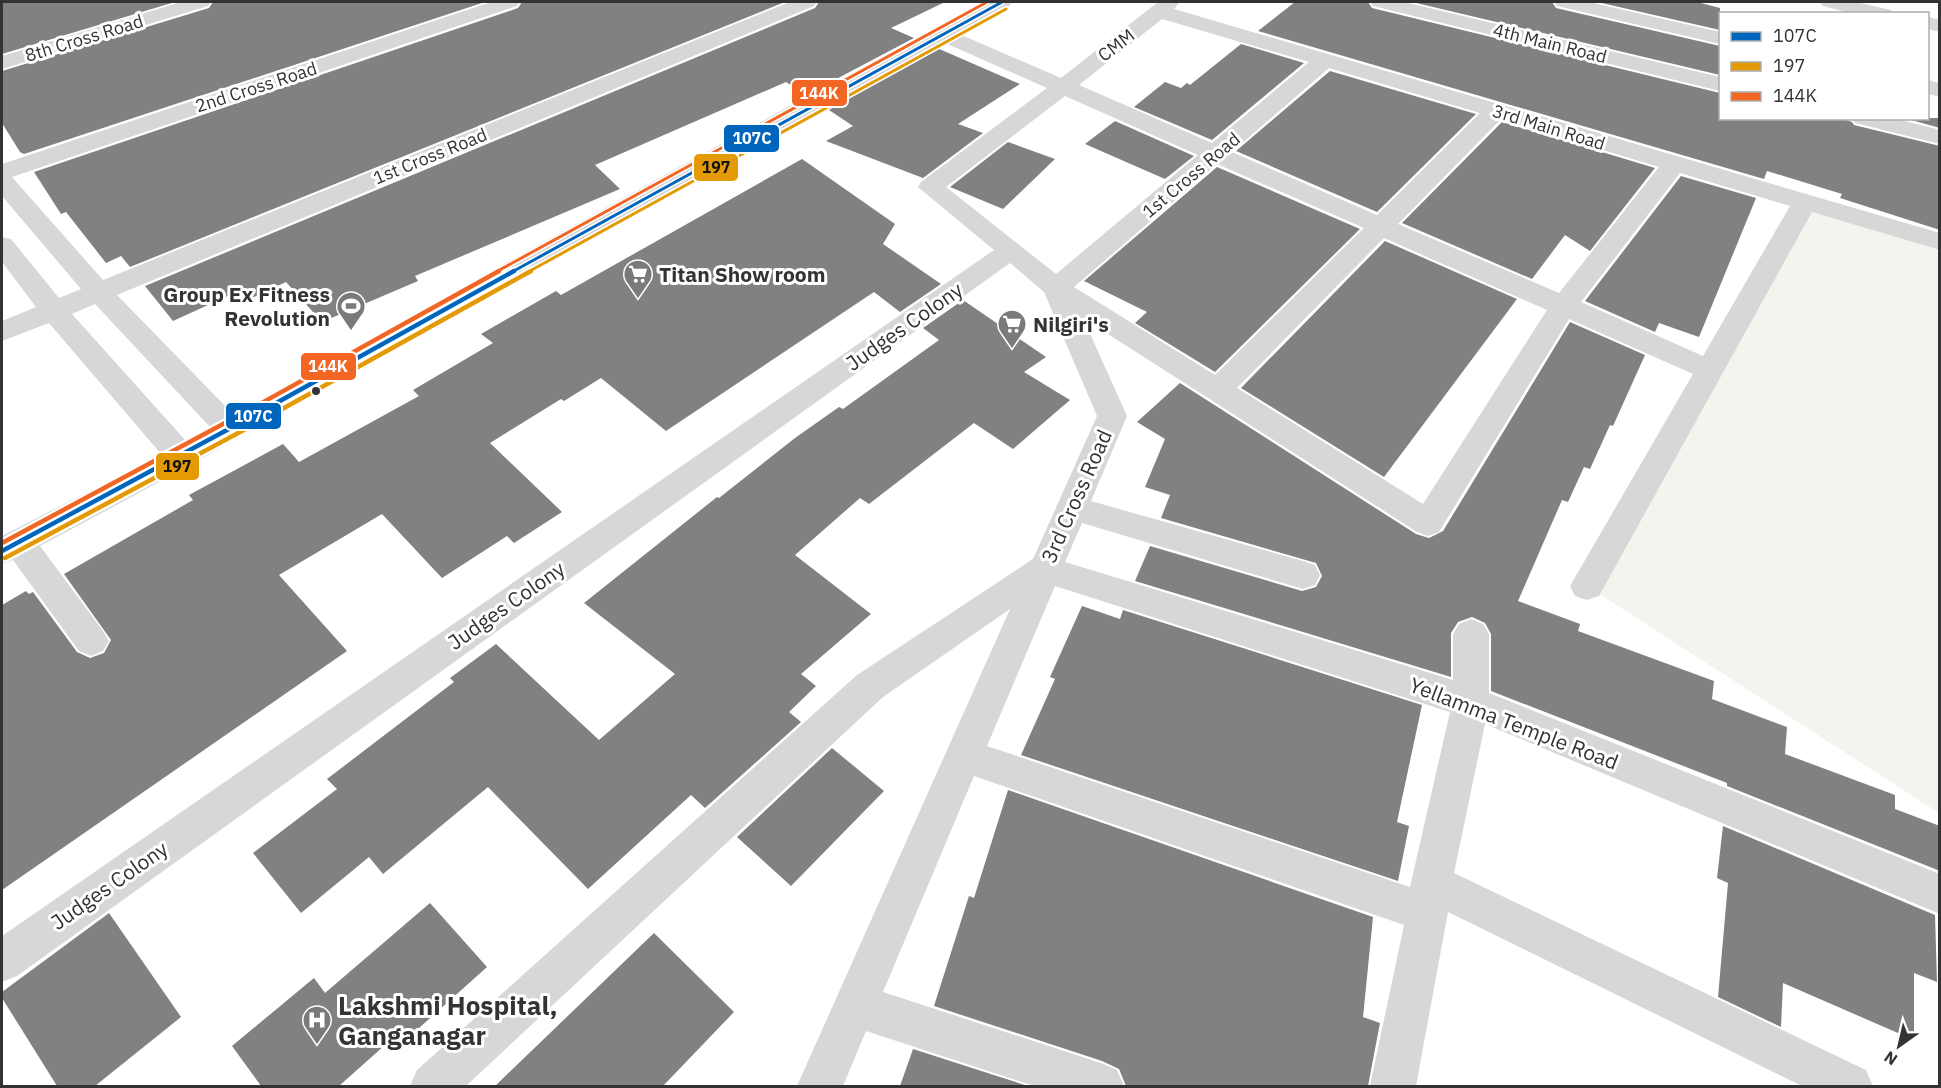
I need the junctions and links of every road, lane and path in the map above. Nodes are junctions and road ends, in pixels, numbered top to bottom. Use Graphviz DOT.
graph roads {
  1 [pos="201,2"];
  2 [pos="445,2"];
  3 [pos="510,2"];
  4 [pos="807,2"];
  5 [pos="1002,2"];
  6 [pos="1380,2"];
  7 [pos="1564,2"];
  8 [pos="1830,2"];
  9 [pos="1164,6"];
  10 [pos="1875,12"];
  11 [pos="463,18"];
  12 [pos="942,34"];
  13 [pos="1719,38"];
  14 [pos="1325,60"];
  15 [pos="2,63"];
  16 [pos="1719,84"];
  17 [pos="1063,87"];
  18 [pos="1496,111"];
  19 [pos="1871,120"];
  20 [pos="1940,137"];
  21 [pos="1217,153"];
  22 [pos="1674,164"];
  23 [pos="2,172"];
  24 [pos="2,181"];
  25 [pos="1805,202"];
  26 [pos="1382,225"];
  27 [pos="1940,242"];
  28 [pos="2,245"];
  29 [pos="1011,250"];
  30 [pos="1056,288"];
  31 [pos="98,291"];
  32 [pos="1564,305"];
  33 [pos="53,310"];
  34 [pos="2,332"];
  35 [pos="1710,370"];
  36 [pos="1216,391"];
  37 [pos="230,430"];
  38 [pos="182,457"];
  39 [pos="1074,508"];
  40 [pos="10,547"];
  41 [pos="1043,569"];
  42 [pos="1303,575"];
  43 [pos="1587,586"];
  44 [pos="1471,634"];
  45 [pos="91,641"];
  46 [pos="1471,702"];
  47 [pos="964,755"];
  48 [pos="1940,894"];
  49 [pos="1429,898"];
  50 [pos="2,961"];
  51 [pos="855,1005"];
  52 [pos="433,1086"];
  53 [pos="820,1086"];
  54 [pos="1101,1086"];
  55 [pos="1393,1086"];
  56 [pos="1850,1086"];
  1 -- 15 [label="street, 8th Cross Road"];
  2 -- 11 [label="street"];
  3 -- 11 [label="street, 2nd Cross Road"];
  4 -- 31 [label="street, 1st Cross Road"];
  5 -- 12 [label="street"];
  6 -- 16 [label="street, 4th Main Road"];
  7 -- 13 [label="street"];
  8 -- 10 [label="street"];
  9 -- 14 [label="street, 3rd Main Road"];
  9 -- 17 [label="street, CMM"];
  11 -- 23 [label="street, 2nd Cross Road"];
  12 -- 17 [label="street"];
  12 -- 37 [label="street"];
  14 -- 18 [label="street, 3rd Main Road"];
  14 -- 21 [label="street, 1st Cross Road"];
  17 -- 21 [label="street"];
  17 -- 29 [label="street, 3rd Cross Road"];
  18 -- 22 [label="street, 3rd Main Road"];
  18 -- 26 [label="street"];
  19 -- 20 [label="street"];
  21 -- 26 [label="street"];
  21 -- 30 [label="street, 1st Cross Road"];
  22 -- 25 [label="street, 3rd Main Road"];
  22 -- 32 [label="street"];
  24 -- 31 [label="street"];
  25 -- 27 [label="street, 3rd Main Road"];
  25 -- 35 [label="street"];
  26 -- 32 [label="street"];
  26 -- 36 [label="street"];
  28 -- 33 [label="street"];
  29 -- 30 [label="street, 3rd Cross Road"];
  29 -- 50 [label="street, Judges Colony"];
  30 -- 36 [label="street"];
  30 -- 39 [label="street, 3rd Cross Road"];
  31 -- 33 [label="street, 1st Cross Road"];
  31 -- 37 [label="street"];
  32 -- 35 [label="street"];
  32 -- 36 [label="street"];
  33 -- 34 [label="street, 1st Cross Road"];
  33 -- 38 [label="street"];
  35 -- 43 [label="street"];
  37 -- 38 [label="street"];
  38 -- 40 [label="street"];
  39 -- 41 [label="street, 3rd Cross Road"];
  39 -- 42 [label="street"];
  40 -- 45 [label="street"];
  41 -- 46 [label="street, Yellamma Temple Road"];
  41 -- 47 [label="street, 3rd Cross Road"];
  41 -- 52 [label="street"];
  44 -- 46 [label="street"];
  46 -- 48 [label="street, Yellamma Temple Road"];
  46 -- 49 [label="street"];
  47 -- 49 [label="street"];
  47 -- 51 [label="street, 3rd Cross Road"];
  49 -- 55 [label="street"];
  49 -- 56 [label="street"];
  51 -- 53 [label="street, 3rd Cross Road"];
  51 -- 54 [label="street"];
}
